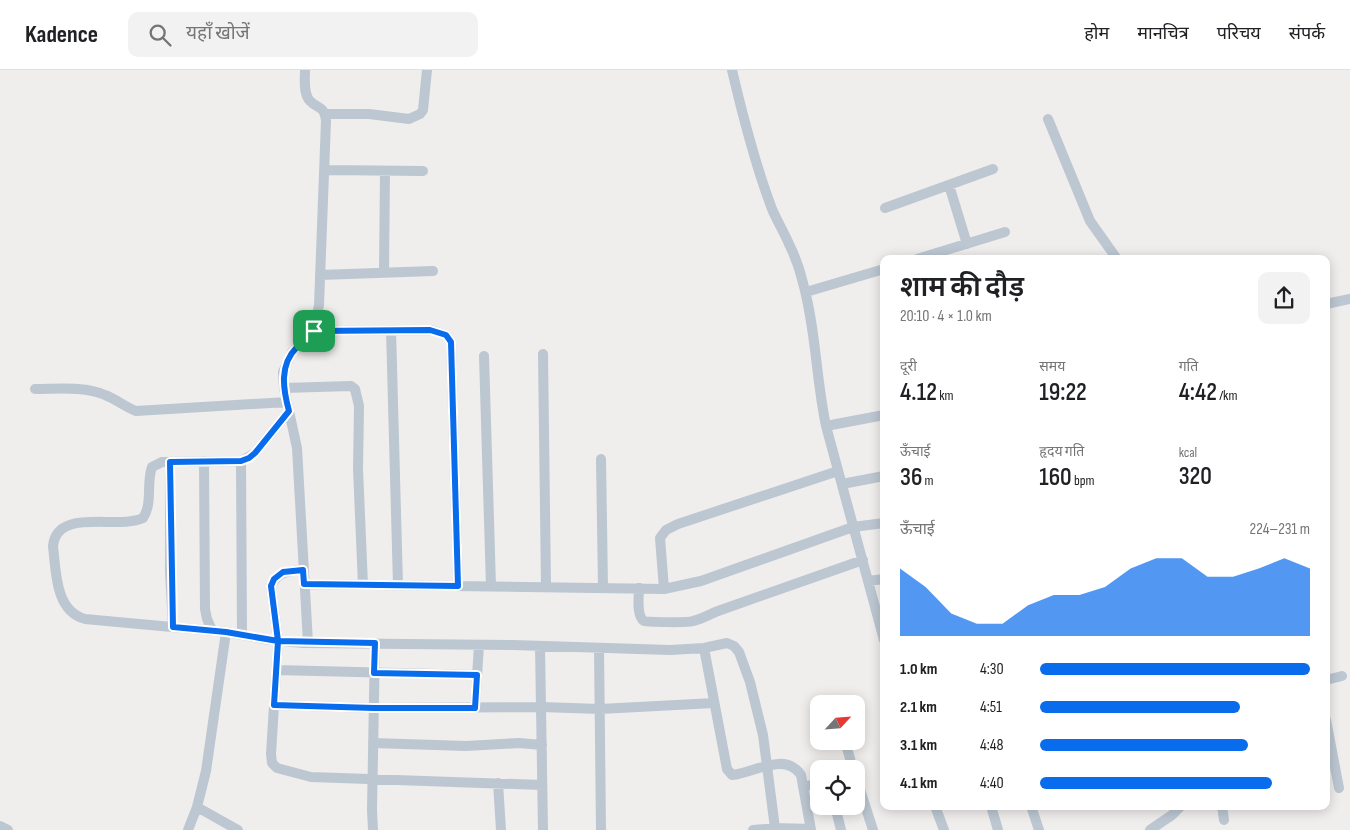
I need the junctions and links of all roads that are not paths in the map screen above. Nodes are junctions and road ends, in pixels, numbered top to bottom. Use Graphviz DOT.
graph roads {
  1 [pos="305,70"];
  2 [pos="426,70"];
  3 [pos="732,70"];
  4 [pos="325,114"];
  5 [pos="1048,119"];
  6 [pos="993,169"];
  7 [pos="325,170"];
  8 [pos="385,171"];
  9 [pos="423,172"];
  10 [pos="949,185"];
  11 [pos="885,208"];
  12 [pos="1005,232"];
  13 [pos="967,244"];
  14 [pos="930,255"];
  15 [pos="1114,255"];
  16 [pos="880,269"];
  17 [pos="433,271"];
  18 [pos="384,272"];
  19 [pos="320,275"];
  20 [pos="806,292"];
  21 [pos="1350,299"];
  22 [pos="1330,303"];
  23 [pos="391,330"];
  24 [pos="314,331"];
  25 [pos="543,354"];
  26 [pos="484,356"];
  27 [pos="284,388"];
  28 [pos="35,389"];
  29 [pos="288,406"];
  30 [pos="880,416"];
  31 [pos="826,426"];
  32 [pos="601,459"];
  33 [pos="204,461"];
  34 [pos="241,461"];
  35 [pos="170,462"];
  36 [pos="838,471"];
  37 [pos="880,477"];
  38 [pos="842,484"];
  39 [pos="880,524"];
  40 [pos="854,527"];
  41 [pos="863,560"];
  42 [pos="303,570"];
  43 [pos="880,580"];
  44 [pos="868,581"];
  45 [pos="304,584"];
  46 [pos="363,584"];
  47 [pos="398,585"];
  48 [pos="458,586"];
  49 [pos="491,586"];
  50 [pos="546,587"];
  51 [pos="603,587"];
  52 [pos="639,588"];
  53 [pos="664,589"];
  54 [pos="880,625"];
  55 [pos="173,627"];
  56 [pos="212,630"];
  57 [pos="226,632"];
  58 [pos="242,634"];
  59 [pos="278,641"];
  60 [pos="308,643"];
  61 [pos="375,643"];
  62 [pos="479,645"];
  63 [pos="540,646"];
  64 [pos="599,648"];
  65 [pos="704,648"];
  66 [pos="276,670"];
  67 [pos="374,673"];
  68 [pos="477,675"];
  69 [pos="1342,676"];
  70 [pos="1330,679"];
  71 [pos="714,703"];
  72 [pos="274,705"];
  73 [pos="541,707"];
  74 [pos="374,708"];
  75 [pos="475,708"];
  76 [pos="600,709"];
  77 [pos="1330,741"];
  78 [pos="373,743"];
  79 [pos="542,745"];
  80 [pos="767,766"];
  81 [pos="372,779"];
  82 [pos="498,784"];
  83 [pos="542,785"];
  84 [pos="810,785"];
  85 [pos="803,787"];
  86 [pos="1339,788"];
  87 [pos="865,805"];
  88 [pos="197,807"];
  89 [pos="937,810"];
  90 [pos="992,810"];
  91 [pos="1032,810"];
  92 [pos="1177,810"];
  93 [pos="1223,810"];
  94 [pos="837,815"];
  95 [pos="1224,820"];
  96 [pos="0,826"];
  97 [pos="775,828"];
  98 [pos="8,830"];
  99 [pos="188,830"];
  100 [pos="238,830"];
  101 [pos="373,830"];
  102 [pos="501,830"];
  103 [pos="543,830"];
  104 [pos="601,830"];
  105 [pos="753,830"];
  106 [pos="811,830"];
  107 [pos="841,830"];
  108 [pos="873,830"];
  109 [pos="944,830"];
  110 [pos="998,830"];
  111 [pos="1039,830"];
  112 [pos="1150,830"];
  1 -- 4 [label="street"];
  2 -- 4 [label="street"];
  3 -- 20 [label="street"];
  4 -- 7 [label="street"];
  5 -- 15 [label="street"];
  6 -- 10 [label="street"];
  7 -- 8 [label="street"];
  7 -- 19 [label="street"];
  8 -- 9 [label="street"];
  8 -- 18 [label="street"];
  10 -- 11 [label="street"];
  10 -- 13 [label="street"];
  12 -- 13 [label="street"];
  13 -- 14 [label="street"];
  16 -- 20 [label="street"];
  17 -- 18 [label="street"];
  18 -- 19 [label="street"];
  19 -- 24 [label="street"];
  20 -- 31 [label="street"];
  21 -- 22 [label="street"];
  23 -- 24 [label="street"];
  23 -- 47 [label="street"];
  23 -- 48 [label="street"];
  24 -- 27 [label="street"];
  25 -- 50 [label="street"];
  26 -- 49 [label="street"];
  27 -- 29 [label="street"];
  27 -- 46 [label="street"];
  28 -- 29 [label="street"];
  29 -- 34 [label="street"];
  29 -- 42 [label="street"];
  30 -- 31 [label="street"];
  31 -- 36 [label="street"];
  32 -- 51 [label="street"];
  33 -- 34 [label="street"];
  33 -- 35 [label="street"];
  33 -- 56 [label="street"];
  34 -- 58 [label="street"];
  35 -- 55 [label="street"];
  35 -- 55 [label="street"];
  36 -- 38 [label="street"];
  36 -- 53 [label="street"];
  37 -- 38 [label="street"];
  38 -- 40 [label="street"];
  39 -- 40 [label="street"];
  40 -- 41 [label="street"];
  40 -- 53 [label="street"];
  41 -- 44 [label="street"];
  41 -- 52 [label="street"];
  42 -- 45 [label="street"];
  42 -- 59 [label="street"];
  43 -- 44 [label="street"];
  44 -- 54 [label="street"];
  45 -- 46 [label="street"];
  45 -- 60 [label="street"];
  46 -- 47 [label="street"];
  47 -- 48 [label="street"];
  48 -- 49 [label="street"];
  49 -- 50 [label="street"];
  50 -- 51 [label="street"];
  51 -- 52 [label="street"];
  52 -- 53 [label="street"];
  55 -- 56 [label="street"];
  56 -- 57 [label="street"];
  57 -- 58 [label="street"];
  57 -- 88 [label="street"];
  58 -- 59 [label="street"];
  59 -- 60 [label="street"];
  59 -- 66 [label="street"];
  60 -- 61 [label="street"];
  61 -- 62 [label="street"];
  61 -- 67 [label="street"];
  62 -- 63 [label="street"];
  62 -- 68 [label="street"];
  63 -- 64 [label="street"];
  63 -- 73 [label="street"];
  64 -- 65 [label="street"];
  64 -- 76 [label="street"];
  65 -- 71 [label="street"];
  65 -- 80 [label="street"];
  66 -- 67 [label="street"];
  66 -- 72 [label="street"];
  67 -- 68 [label="street"];
  67 -- 74 [label="street"];
  68 -- 75 [label="street"];
  69 -- 70 [label="street"];
  71 -- 76 [label="street"];
  71 -- 80 [label="street"];
  72 -- 74 [label="street"];
  72 -- 81 [label="street"];
  73 -- 75 [label="street"];
  73 -- 76 [label="street"];
  73 -- 79 [label="street"];
  74 -- 75 [label="street"];
  74 -- 78 [label="street"];
  76 -- 104 [label="street"];
  77 -- 86 [label="street"];
  78 -- 79 [label="street"];
  78 -- 81 [label="street"];
  79 -- 83 [label="street"];
  80 -- 85 [label="street"];
  80 -- 97 [label="street"];
  81 -- 82 [label="street"];
  81 -- 101 [label="street"];
  82 -- 83 [label="street"];
  82 -- 102 [label="street"];
  83 -- 103 [label="street"];
  84 -- 85 [label="street"];
  85 -- 106 [label="street"];
  87 -- 108 [label="street"];
  88 -- 99 [label="street"];
  88 -- 100 [label="street"];
  89 -- 109 [label="street"];
  90 -- 110 [label="street"];
  91 -- 111 [label="street"];
  92 -- 112 [label="street"];
  93 -- 95 [label="street"];
  94 -- 107 [label="street"];
  96 -- 98 [label="street"];
  97 -- 105 [label="street"];
  97 -- 106 [label="street"];
}
